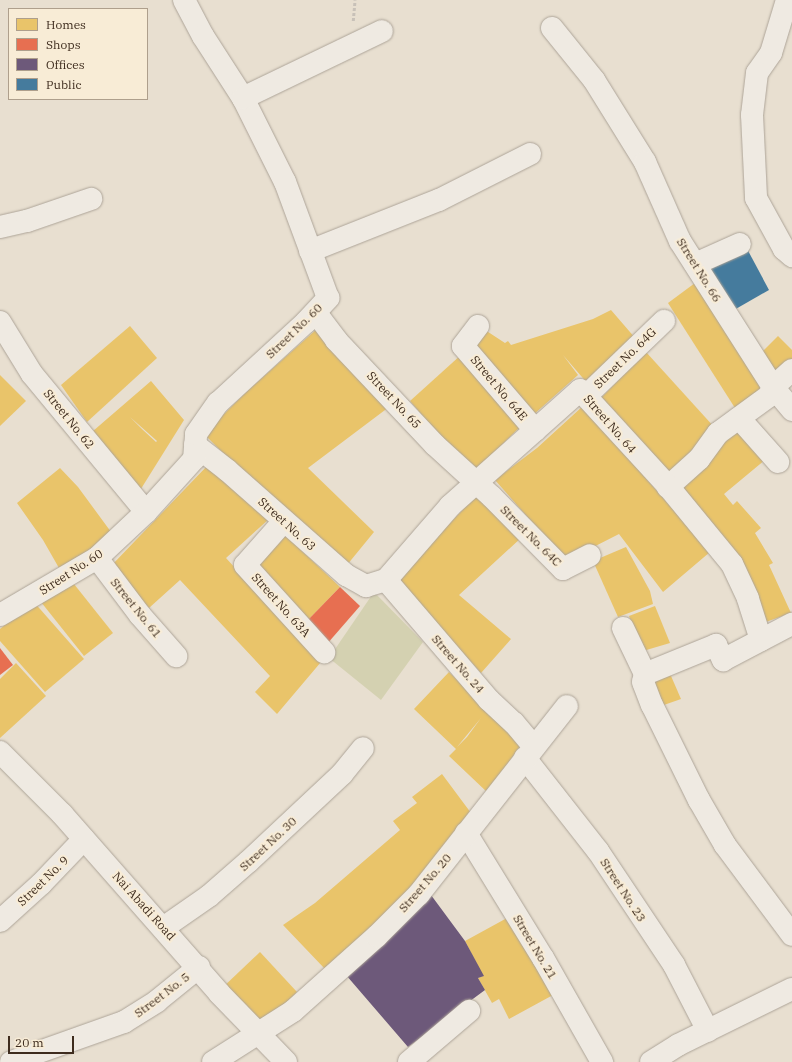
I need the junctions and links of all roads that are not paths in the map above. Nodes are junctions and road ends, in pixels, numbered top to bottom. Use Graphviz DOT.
graph roads {
  1 [pos="184,0"];
  2 [pos="787,0"];
  3 [pos="552,28"];
  4 [pos="382,31"];
  5 [pos="243,98"];
  6 [pos="530,154"];
  7 [pos="91,199"];
  8 [pos="0,227"];
  9 [pos="740,244"];
  10 [pos="310,251"];
  11 [pos="792,256"];
  12 [pos="695,264"];
  13 [pos="316,312"];
  14 [pos="664,321"];
  15 [pos="0,322"];
  16 [pos="478,326"];
  17 [pos="792,370"];
  18 [pos="773,387"];
  19 [pos="587,395"];
  20 [pos="792,410"];
  21 [pos="739,418"];
  22 [pos="535,430"];
  23 [pos="195,445"];
  24 [pos="778,462"];
  25 [pos="476,485"];
  26 [pos="668,487"];
  27 [pos="146,512"];
  28 [pos="284,522"];
  29 [pos="590,555"];
  30 [pos="97,558"];
  31 [pos="386,580"];
  32 [pos="0,615"];
  33 [pos="792,624"];
  34 [pos="624,628"];
  35 [pos="761,640"];
  36 [pos="324,652"];
  37 [pos="176,656"];
  38 [pos="645,674"];
  39 [pos="567,706"];
  40 [pos="363,748"];
  41 [pos="529,752"];
  42 [pos="1,753"];
  43 [pos="466,833"];
  44 [pos="84,839"];
  45 [pos="0,921"];
  46 [pos="163,928"];
  47 [pos="792,935"];
  48 [pos="199,967"];
  49 [pos="792,989"];
  50 [pos="469,1011"];
  51 [pos="708,1031"];
  52 [pos="257,1035"];
  53 [pos="11,1062"];
  54 [pos="214,1062"];
  55 [pos="286,1062"];
  56 [pos="409,1062"];
  57 [pos="602,1062"];
  58 [pos="651,1062"];
  1 -- 5 [label="street, Street No. 60"];
  2 -- 11 [label="street"];
  3 -- 12 [label="street, Street No. 66"];
  4 -- 5 [label="street"];
  5 -- 10 [label="street, Street No. 60"];
  6 -- 10 [label="street"];
  7 -- 8 [label="street"];
  9 -- 12 [label="street"];
  10 -- 13 [label="street, Street No. 60"];
  12 -- 18 [label="street, Street No. 66"];
  13 -- 23 [label="street, Street No. 60"];
  13 -- 25 [label="street, Street No. 65"];
  14 -- 19 [label="street, Street No. 64G"];
  15 -- 27 [label="street, Street No. 62"];
  16 -- 22 [label="street, Street No. 64E"];
  17 -- 18 [label="street"];
  18 -- 20 [label="street, Street No. 66"];
  18 -- 21 [label="street"];
  19 -- 22 [label="street, Street No. 64"];
  19 -- 26 [label="street, Street No. 64"];
  21 -- 24 [label="street"];
  21 -- 26 [label="street"];
  22 -- 25 [label="street, Street No. 64"];
  23 -- 27 [label="street, Street No. 60"];
  23 -- 28 [label="street, Street No. 63"];
  25 -- 29 [label="street, Street No. 64C"];
  25 -- 31 [label="street, Street No. 64"];
  26 -- 35 [label="street, Street No. 64"];
  27 -- 30 [label="street, Street No. 60"];
  28 -- 31 [label="street, Street No. 63"];
  28 -- 36 [label="street, Street No. 63A"];
  30 -- 32 [label="street, Street No. 60"];
  30 -- 37 [label="street, Street No. 61"];
  31 -- 41 [label="street, Street No. 24"];
  33 -- 35 [label="street"];
  34 -- 38 [label="street"];
  35 -- 38 [label="street"];
  38 -- 47 [label="street"];
  39 -- 41 [label="street, Street No. 20"];
  40 -- 46 [label="street, Street No. 30"];
  41 -- 43 [label="street, Street No. 20"];
  41 -- 51 [label="street, Street No. 23"];
  42 -- 44 [label="street, Nai Abadi Road"];
  43 -- 52 [label="street, Street No. 20"];
  43 -- 57 [label="street, Street No. 21"];
  44 -- 45 [label="street, Street No. 9"];
  44 -- 46 [label="street, Nai Abadi Road"];
  46 -- 48 [label="street, Nai Abadi Road"];
  48 -- 52 [label="street, Nai Abadi Road"];
  48 -- 53 [label="street, Street No. 5"];
  49 -- 51 [label="street"];
  50 -- 56 [label="street"];
  51 -- 58 [label="street"];
  52 -- 54 [label="street, Street No. 20"];
  52 -- 55 [label="street, Nai Abadi Road"];
}
